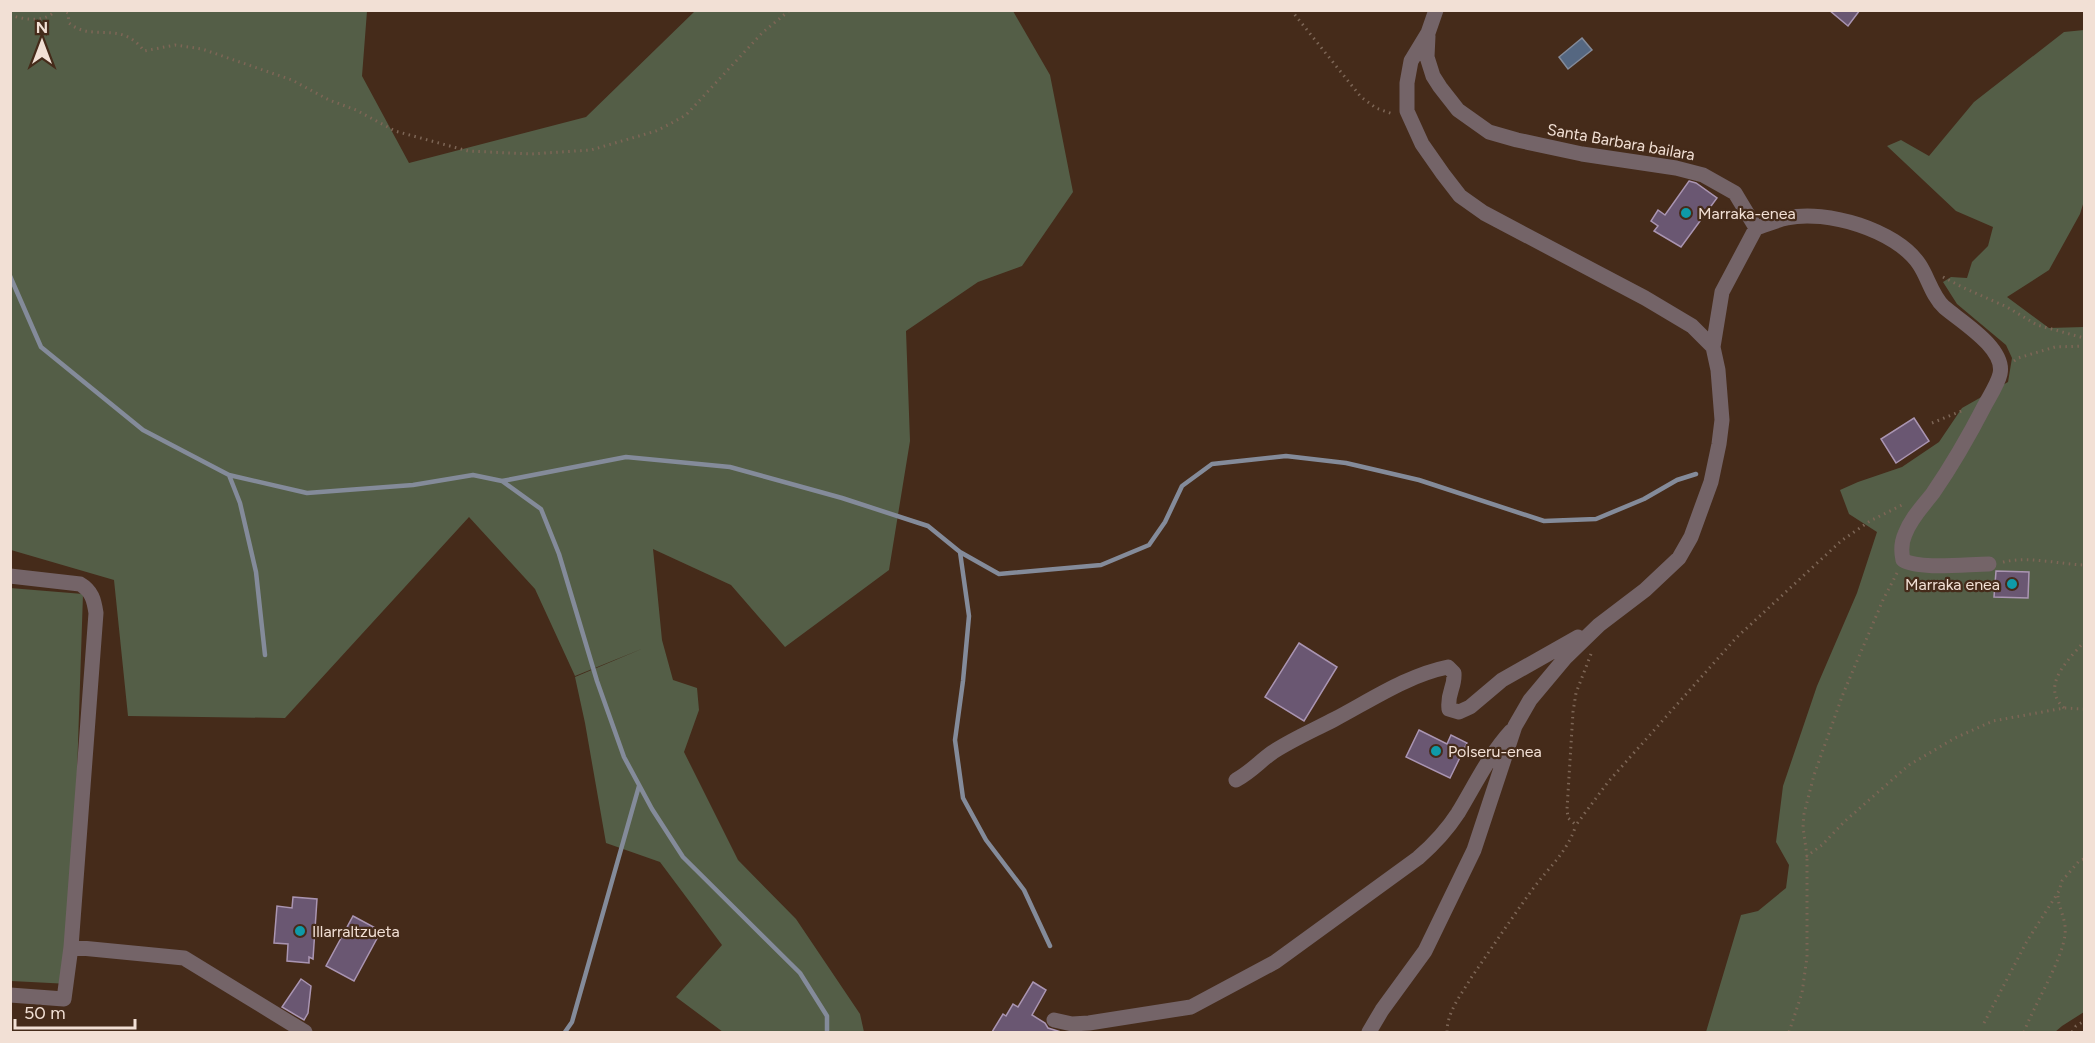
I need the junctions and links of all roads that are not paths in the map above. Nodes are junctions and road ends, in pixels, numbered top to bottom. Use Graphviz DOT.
graph roads {
  1 [pos="1436,10"];
  2 [pos="1428,33"];
  3 [pos="1756,228"];
  4 [pos="1713,347"];
  5 [pos="1989,564"];
  6 [pos="10,576"];
  7 [pos="1599,625"];
  8 [pos="1515,726"];
  9 [pos="1236,780"];
  10 [pos="71,947"];
  11 [pos="10,995"];
  12 [pos="1054,1020"];
  13 [pos="305,1032"];
  14 [pos="1369,1032"];
  1 -- 2 [label="street"];
  2 -- 3 [label="street, Santa Barbara bailara"];
  2 -- 4 [label="street"];
  3 -- 4 [label="street"];
  3 -- 5 [label="street"];
  4 -- 7 [label="street"];
  6 -- 10 [label="street"];
  7 -- 8 [label="street"];
  7 -- 9 [label="street"];
  8 -- 12 [label="street"];
  8 -- 14 [label="street"];
  10 -- 11 [label="street"];
  10 -- 13 [label="street"];
}
